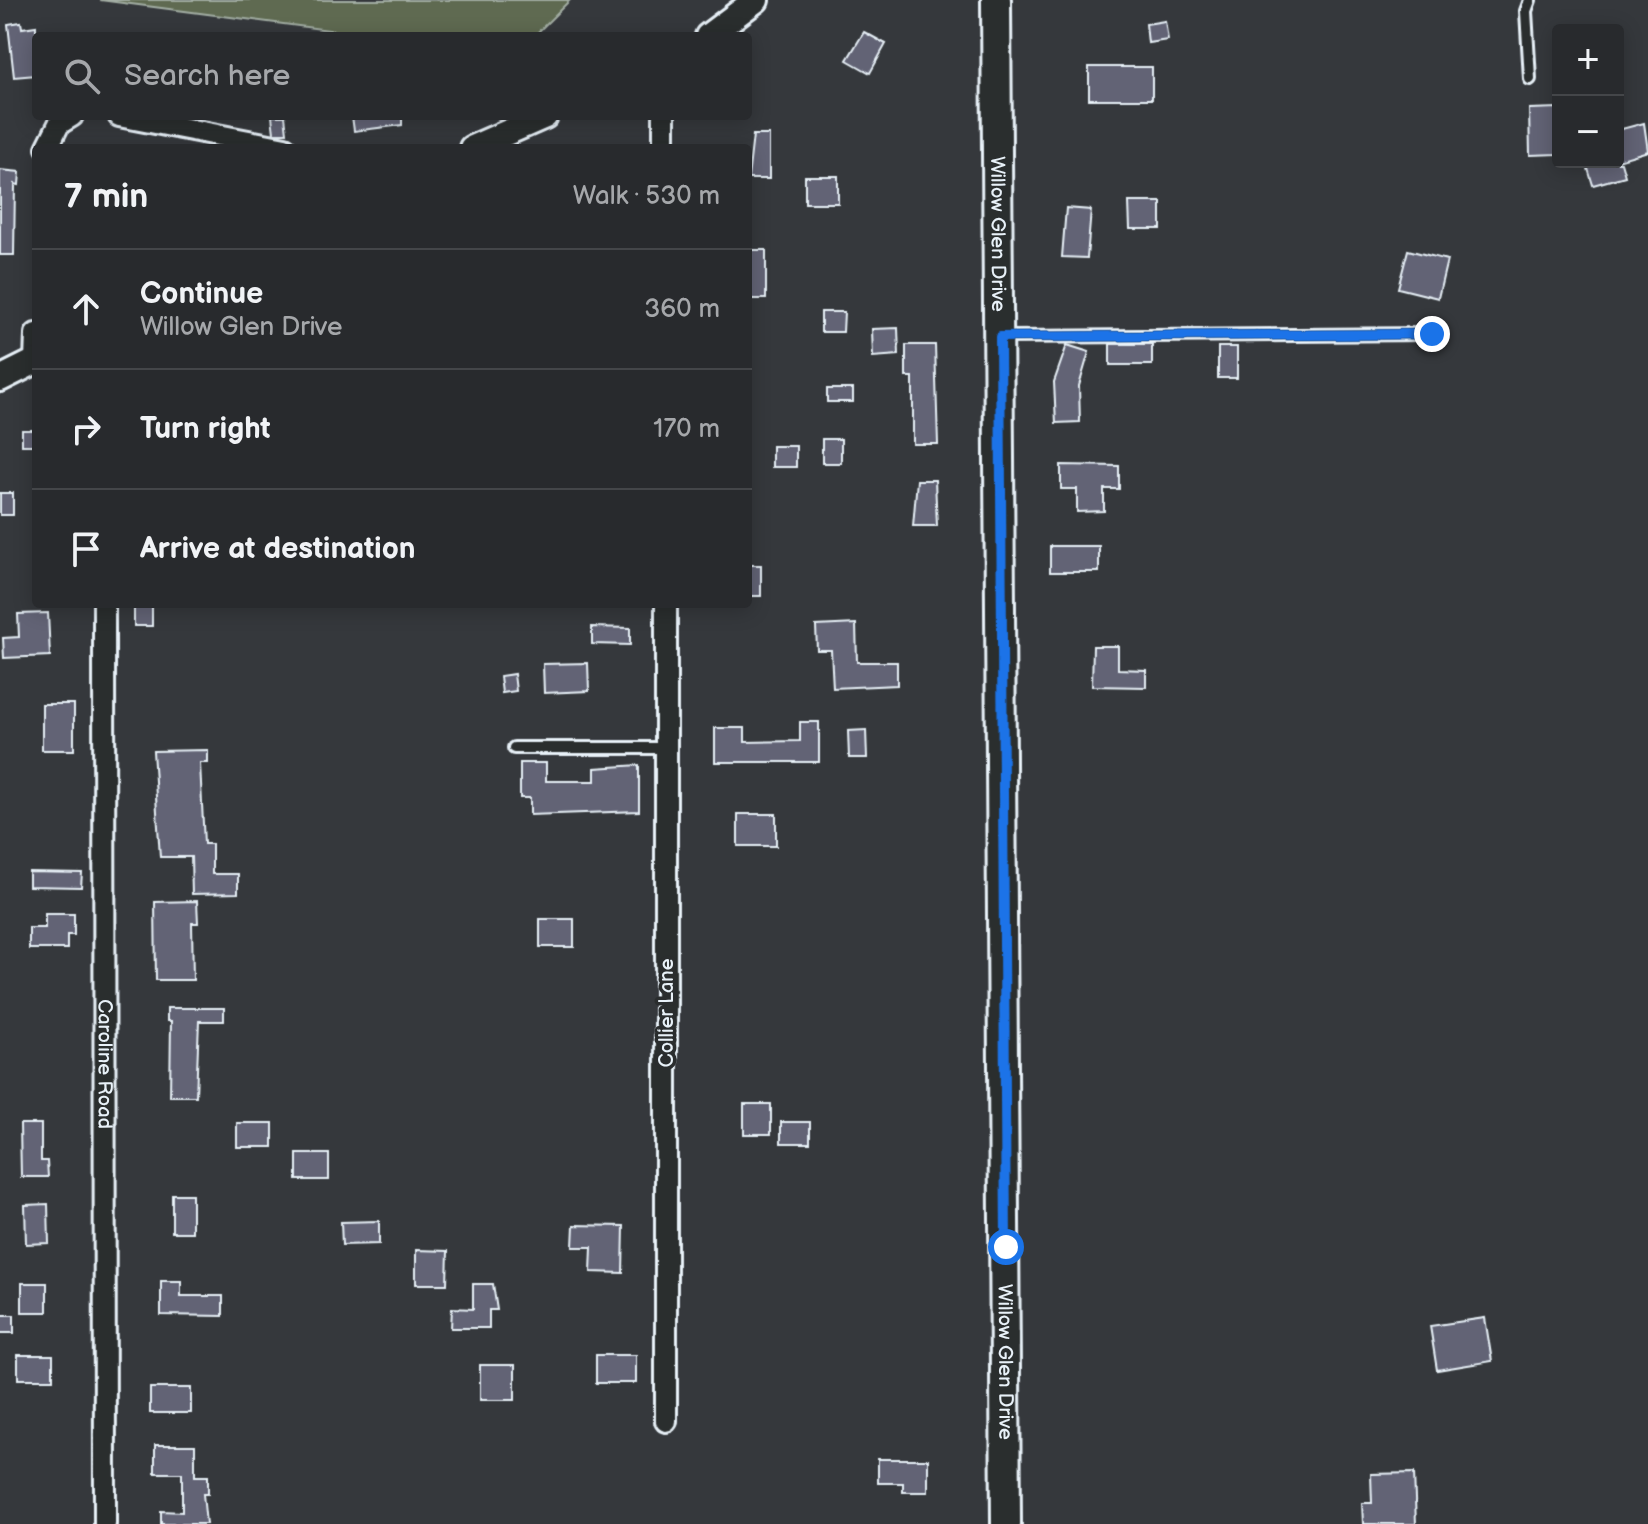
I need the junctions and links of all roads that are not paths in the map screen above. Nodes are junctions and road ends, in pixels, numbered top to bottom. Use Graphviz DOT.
graph roads {
  1 [pos="756,0"];
  2 [pos="996,0"];
  3 [pos="1530,0"];
  4 [pos="713,32"];
  5 [pos="1530,79"];
  6 [pos="66,120"];
  7 [pos="140,120"];
  8 [pos="536,120"];
  9 [pos="664,120"];
  10 [pos="49,144"];
  11 [pos="264,144"];
  12 [pos="481,144"];
  13 [pos="664,144"];
  14 [pos="1432,334"];
  15 [pos="1000,337"];
  16 [pos="32,364"];
  17 [pos="0,379"];
  18 [pos="104,608"];
  19 [pos="666,608"];
  20 [pos="514,748"];
  21 [pos="667,748"];
  22 [pos="666,1421"];
  23 [pos="105,1524"];
  24 [pos="1006,1524"];
  1 -- 4 [label="street"];
  2 -- 15 [label="main road, Willow Glen Drive"];
  3 -- 5 [label="lane"];
  6 -- 10 [label="street"];
  7 -- 11 [label="street"];
  8 -- 12 [label="street"];
  9 -- 13 [label="street"];
  14 -- 15 [label="lane"];
  15 -- 24 [label="main road, Willow Glen Drive"];
  16 -- 17 [label="street"];
  18 -- 23 [label="street, Caroline Road"];
  19 -- 21 [label="street, Collier Lane"];
  20 -- 21 [label="lane"];
  21 -- 22 [label="street, Collier Lane"];
}
